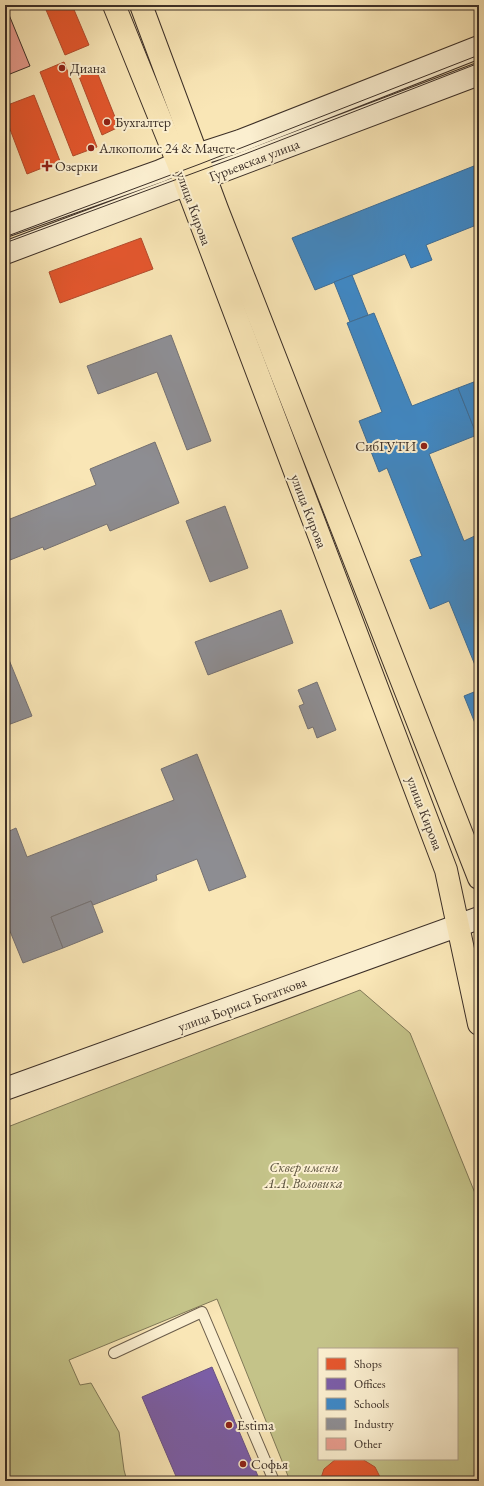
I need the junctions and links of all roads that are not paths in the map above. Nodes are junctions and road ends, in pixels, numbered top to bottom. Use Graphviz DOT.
graph roads {
  1 [pos="114,5"];
  2 [pos="142,5"];
  3 [pos="479,47"];
  4 [pos="479,74"];
  5 [pos="188,159"];
  6 [pos="206,178"];
  7 [pos="186,185"];
  8 [pos="5,226"];
  9 [pos="5,253"];
  10 [pos="479,878"];
  11 [pos="479,918"];
  12 [pos="458,926"];
  13 [pos="479,1024"];
  14 [pos="5,1089"];
  15 [pos="114,1353"];
  16 [pos="274,1481"];
  1 -- 5 [label="main road, улица Кирова"];
  2 -- 5 [label="main road, улица Кирова"];
  3 -- 5 [label="street, Гурьевская улица"];
  4 -- 6 [label="street, Гурьевская улица"];
  5 -- 6 [label="main road, улица Кирова"];
  5 -- 7 [label="main road, улица Кирова"];
  5 -- 8 [label="street, Гурьевская улица"];
  6 -- 7 [label="street, Гурьевская улица"];
  6 -- 10 [label="main road, улица Кирова"];
  7 -- 9 [label="street, Гурьевская улица"];
  7 -- 12 [label="main road, улица Кирова"];
  11 -- 12 [label="street, улица Бориса Богаткова"];
  12 -- 13 [label="main road, улица Кирова"];
  12 -- 14 [label="street, улица Бориса Богаткова"];
  15 -- 16 [label="lane"];
}
